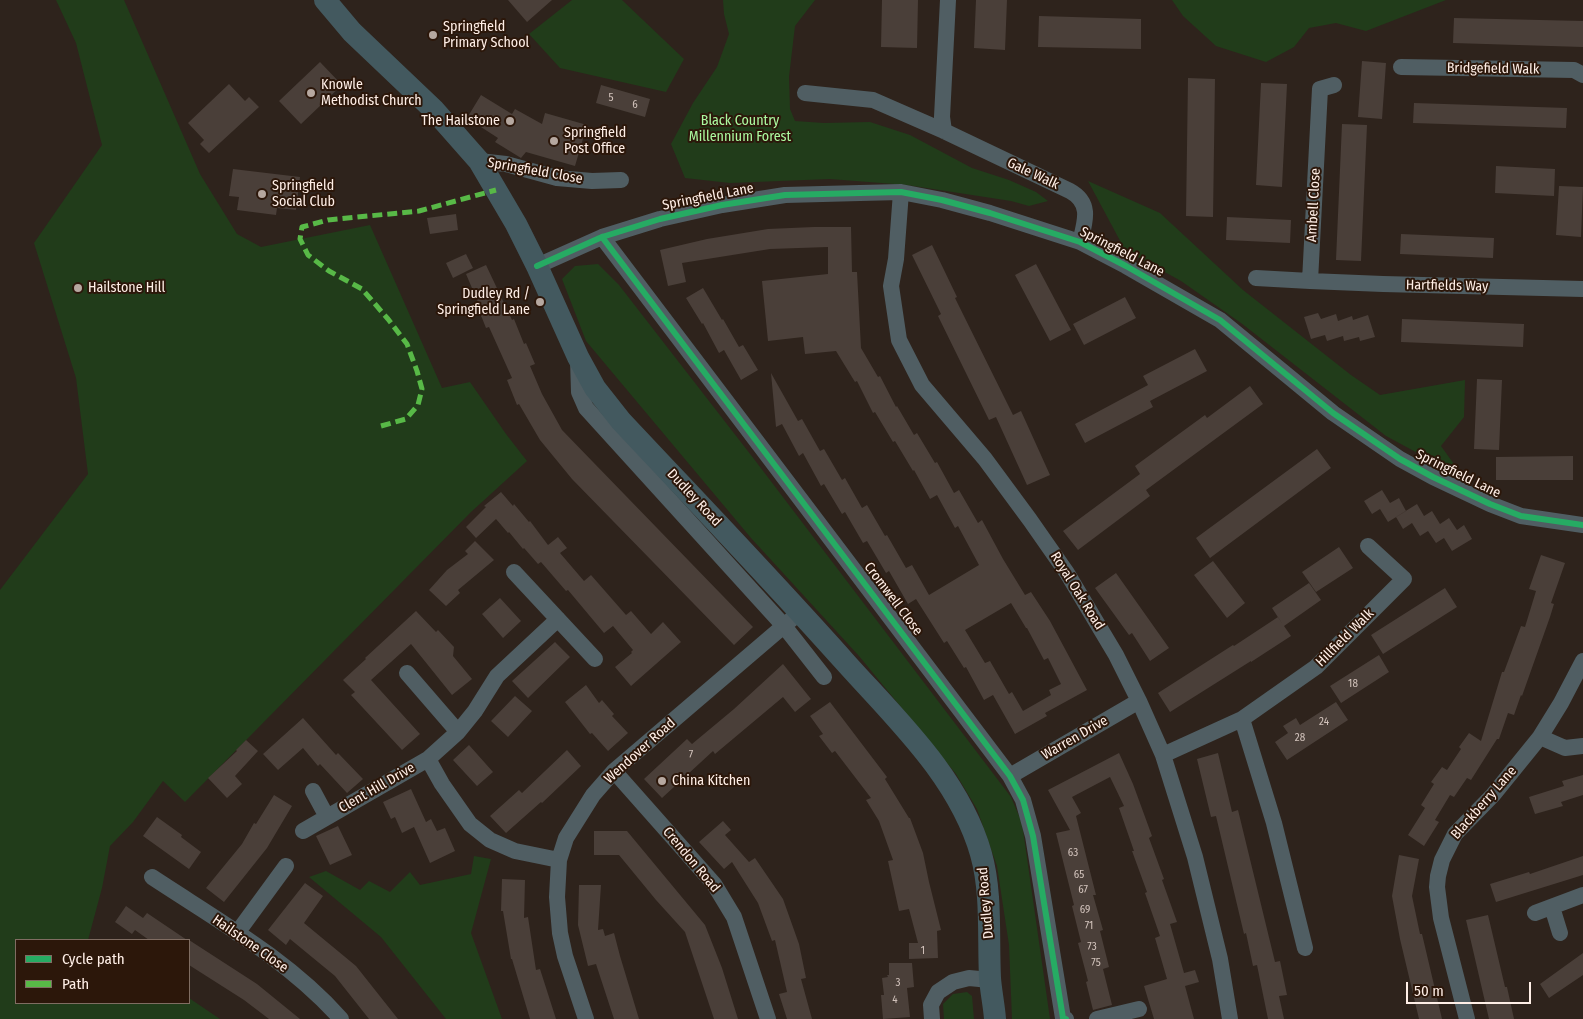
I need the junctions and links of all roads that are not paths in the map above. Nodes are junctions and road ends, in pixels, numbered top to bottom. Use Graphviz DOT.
graph roads {
  1 [pos="325,0"];
  2 [pos="948,0"];
  3 [pos="1401,67"];
  4 [pos="1583,75"];
  5 [pos="1334,85"];
  6 [pos="805,93"];
  7 [pos="944,131"];
  8 [pos="479,161"];
  9 [pos="621,180"];
  10 [pos="901,192"];
  11 [pos="602,237"];
  12 [pos="1080,242"];
  13 [pos="538,266"];
  14 [pos="1256,278"];
  15 [pos="1310,281"];
  16 [pos="1583,289"];
  17 [pos="1583,525"];
  18 [pos="1368,546"];
  19 [pos="514,572"];
  20 [pos="558,619"];
  21 [pos="792,619"];
  22 [pos="595,659"];
  23 [pos="1583,661"];
  24 [pos="407,673"];
  25 [pos="824,677"];
  26 [pos="1139,701"];
  27 [pos="1242,719"];
  28 [pos="458,732"];
  29 [pos="1540,738"];
  30 [pos="1583,746"];
  31 [pos="1163,755"];
  32 [pos="428,759"];
  33 [pos="614,771"];
  34 [pos="1010,776"];
  35 [pos="313,791"];
  36 [pos="327,817"];
  37 [pos="303,831"];
  38 [pos="559,860"];
  39 [pos="286,866"];
  40 [pos="152,877"];
  41 [pos="1583,895"];
  42 [pos="1552,907"];
  43 [pos="1535,913"];
  44 [pos="237,933"];
  45 [pos="1560,933"];
  46 [pos="1305,948"];
  47 [pos="990,980"];
  48 [pos="1139,1009"];
  49 [pos="341,1019"];
  50 [pos="586,1019"];
  51 [pos="768,1019"];
  52 [pos="932,1019"];
  53 [pos="995,1019"];
  54 [pos="1066,1019"];
  55 [pos="1097,1019"];
  56 [pos="1230,1019"];
  57 [pos="1467,1019"];
  1 -- 8 [label="main road, Dudley Road"];
  2 -- 7 [label="street"];
  3 -- 4 [label="street, Bridgefield Walk"];
  5 -- 15 [label="street, Ambell Close"];
  6 -- 7 [label="street, Gale Walk"];
  7 -- 12 [label="street, Gale Walk"];
  8 -- 9 [label="street, Springfield Close"];
  8 -- 13 [label="main road, Dudley Road"];
  10 -- 11 [label="street, Springfield Lane"];
  10 -- 12 [label="street, Springfield Lane"];
  10 -- 26 [label="street, Royal Oak Road"];
  11 -- 13 [label="street, Springfield Lane"];
  11 -- 34 [label="street, Cromwell Close"];
  12 -- 17 [label="street, Springfield Lane"];
  13 -- 21 [label="main road, Dudley Road"];
  14 -- 15 [label="street"];
  15 -- 16 [label="street, Hartfields Way"];
  18 -- 27 [label="street, Hillfield Walk"];
  19 -- 20 [label="street"];
  20 -- 22 [label="street"];
  20 -- 28 [label="street, Clent Hill Drive"];
  21 -- 25 [label="street"];
  21 -- 33 [label="street, Wendover Road"];
  21 -- 47 [label="main road, Dudley Road"];
  23 -- 29 [label="street, Blackberry Lane"];
  24 -- 28 [label="street"];
  26 -- 31 [label="street, Royal Oak Road"];
  26 -- 34 [label="street, Warren Drive"];
  27 -- 31 [label="street, Hillfield Walk"];
  27 -- 46 [label="street"];
  28 -- 32 [label="street, Clent Hill Drive"];
  29 -- 30 [label="street"];
  29 -- 57 [label="street, Blackberry Lane"];
  31 -- 56 [label="street, Royal Oak Road"];
  32 -- 36 [label="street, Clent Hill Drive"];
  32 -- 38 [label="street, Clent Hill Drive"];
  33 -- 38 [label="street, Wendover Road"];
  33 -- 51 [label="street, Crendon Road"];
  34 -- 54 [label="street, Cromwell Close"];
  35 -- 36 [label="street, Clent Hill Drive"];
  36 -- 37 [label="street, Clent Hill Drive"];
  38 -- 50 [label="street, Wendover Road"];
  39 -- 44 [label="street"];
  40 -- 44 [label="street, Hailstone Close"];
  41 -- 42 [label="street"];
  42 -- 43 [label="street"];
  42 -- 45 [label="street"];
  44 -- 49 [label="street, Hailstone Close"];
  47 -- 52 [label="street"];
  47 -- 53 [label="main road, Dudley Road"];
  48 -- 55 [label="street"];
}
